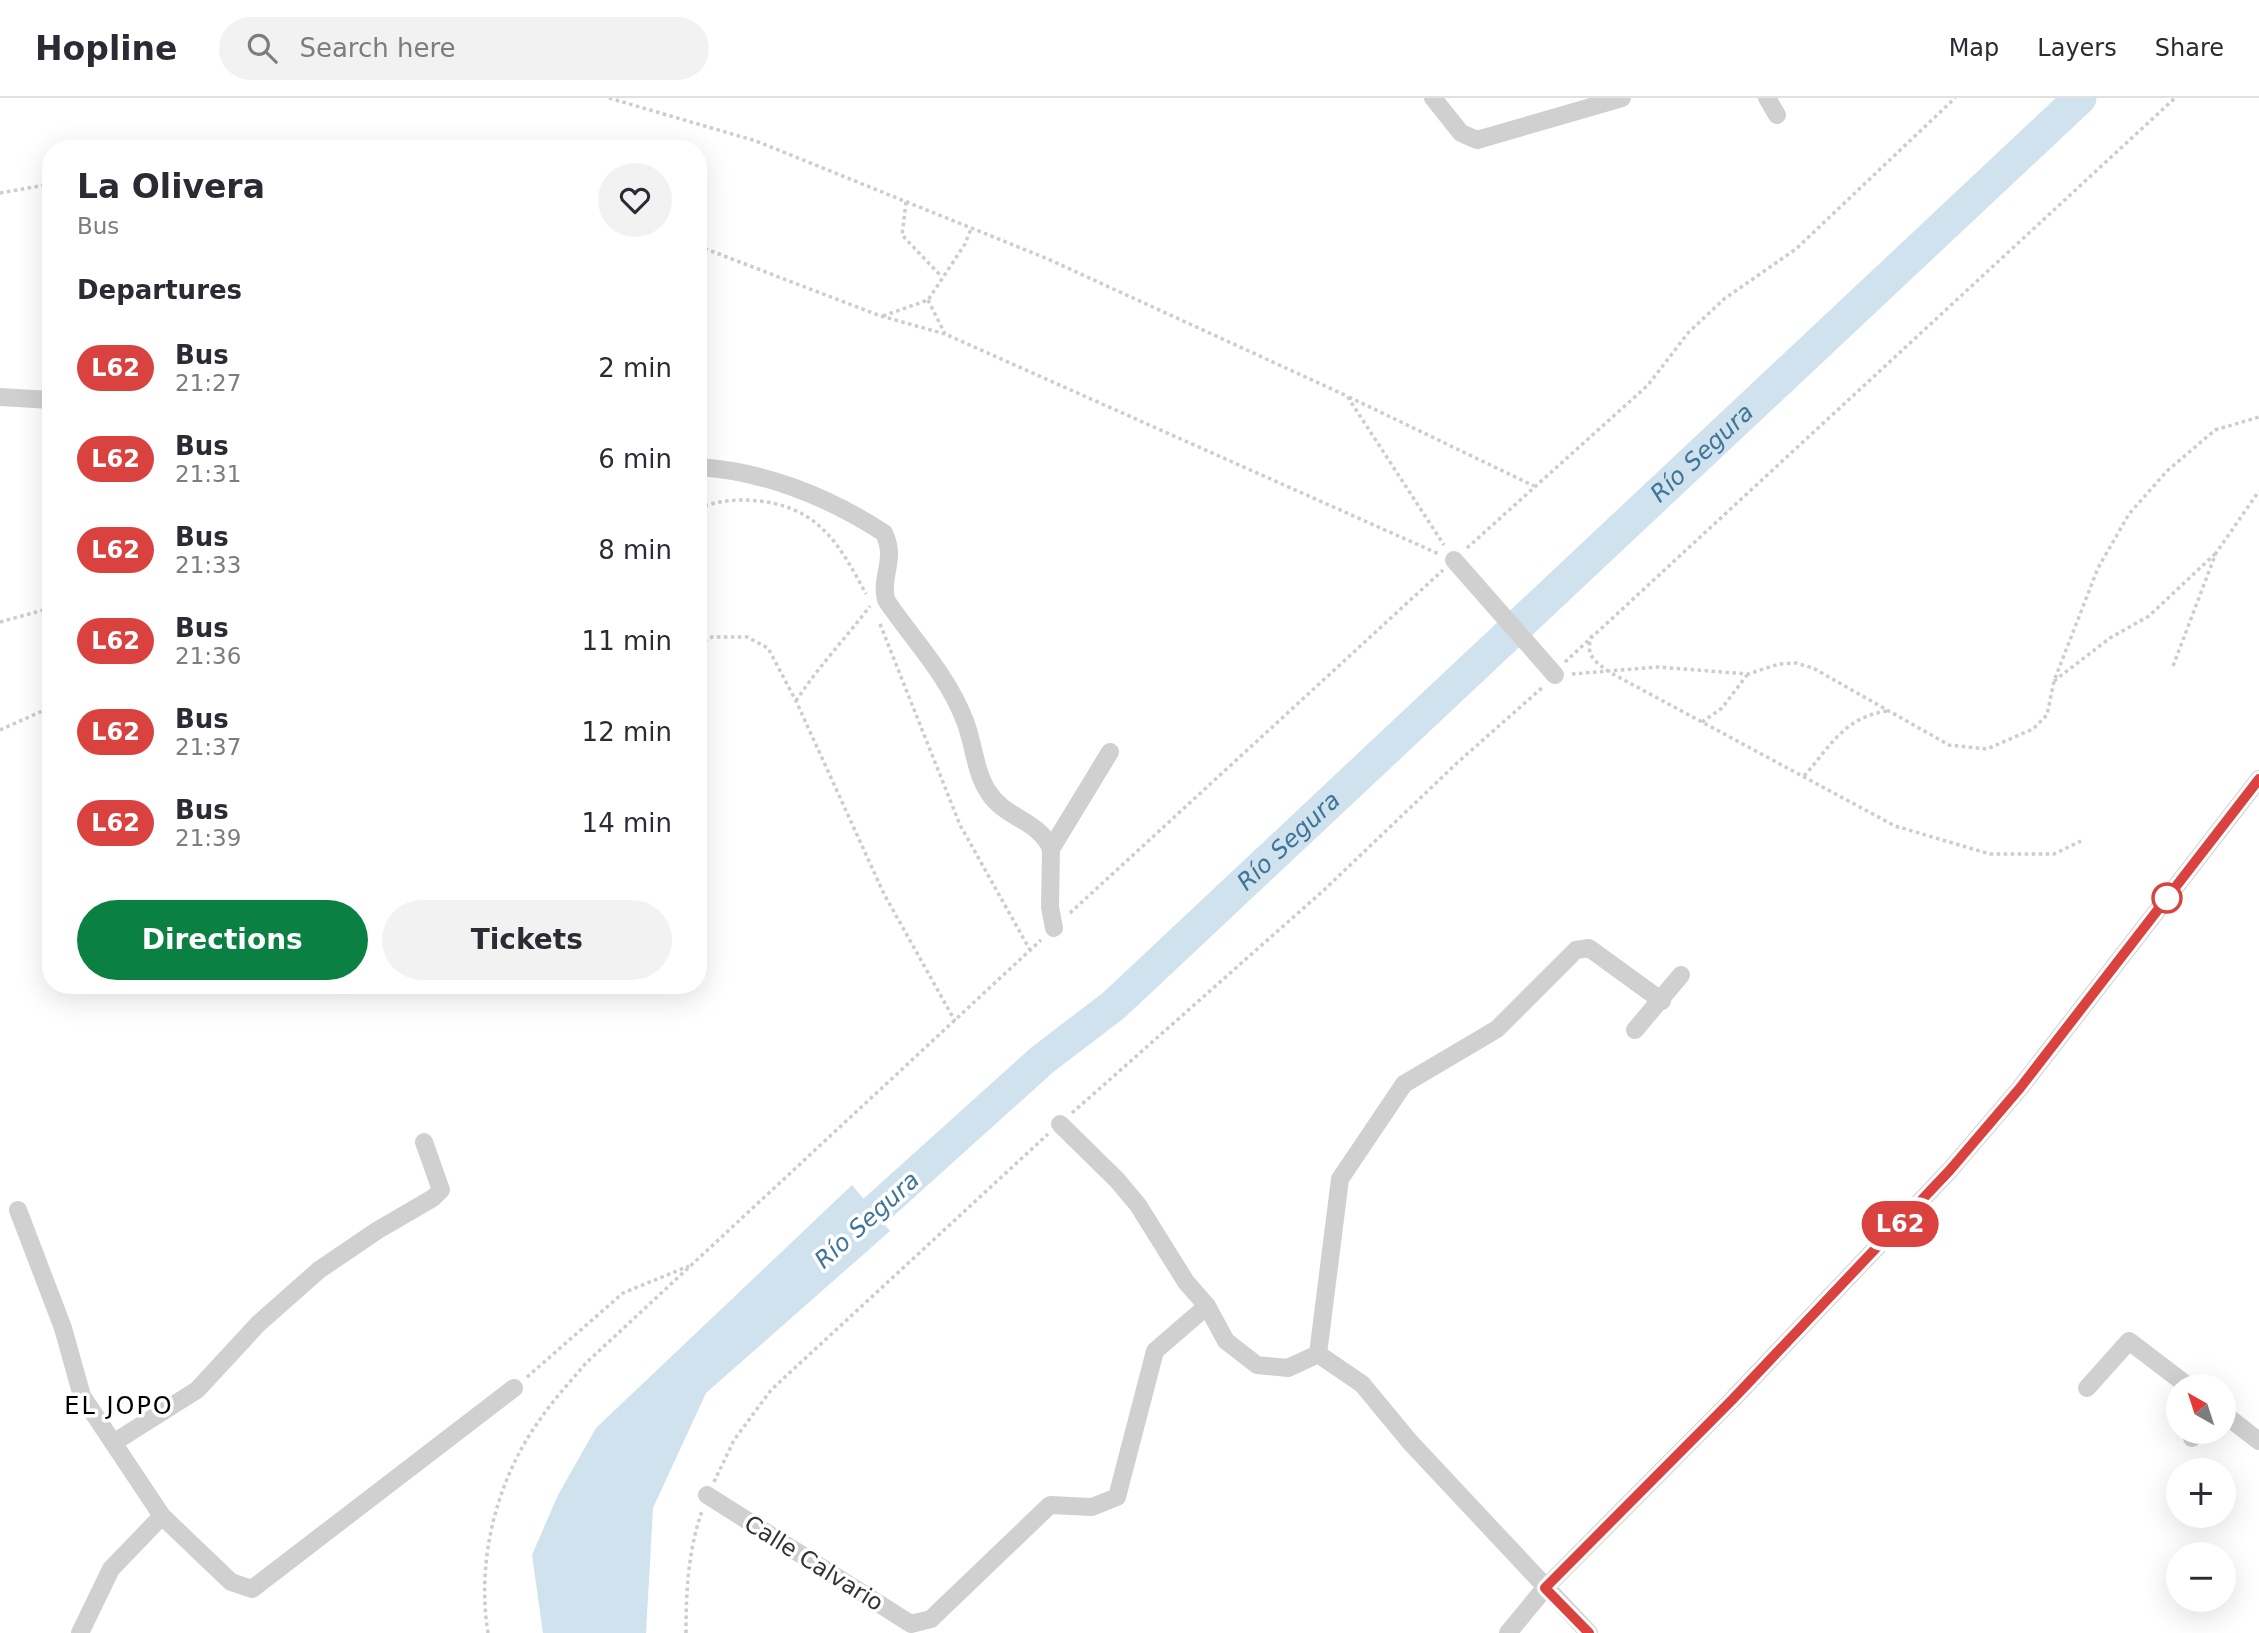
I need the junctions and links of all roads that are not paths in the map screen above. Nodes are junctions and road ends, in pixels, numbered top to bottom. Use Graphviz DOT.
graph roads {
  1 [pos="1433,98"];
  2 [pos="1622,98"];
  3 [pos="1767,98"];
  4 [pos="1777,115"];
  5 [pos="0,397"];
  6 [pos="42,399"];
  7 [pos="707,468"];
  8 [pos="1454,560"];
  9 [pos="1555,675"];
  10 [pos="1110,752"];
  11 [pos="2259,779"];
  12 [pos="1052,849"];
  13 [pos="1055,928"];
  14 [pos="1681,975"];
  15 [pos="1662,1001"];
  16 [pos="1635,1030"];
  17 [pos="1060,1124"];
  18 [pos="424,1142"];
  19 [pos="18,1210"];
  20 [pos="1206,1306"];
  21 [pos="1318,1354"];
  22 [pos="2173,1374"];
  23 [pos="514,1388"];
  24 [pos="2087,1388"];
  25 [pos="2236,1423"];
  26 [pos="2259,1441"];
  27 [pos="113,1443"];
  28 [pos="707,1495"];
  29 [pos="162,1516"];
  30 [pos="1545,1588"];
  31 [pos="80,1633"];
  32 [pos="1508,1633"];
  33 [pos="1589,1633"];
  1 -- 2 [label="street"];
  3 -- 4 [label="street"];
  5 -- 6 [label="street"];
  7 -- 12 [label="street"];
  8 -- 9 [label="street"];
  10 -- 12 [label="street"];
  11 -- 30 [label="street"];
  12 -- 13 [label="street"];
  14 -- 15 [label="street"];
  15 -- 16 [label="street"];
  15 -- 21 [label="street"];
  17 -- 20 [label="street"];
  18 -- 27 [label="street"];
  19 -- 27 [label="street"];
  20 -- 21 [label="street"];
  20 -- 28 [label="street, Calle Calvario"];
  21 -- 30 [label="street"];
  22 -- 24 [label="street"];
  23 -- 29 [label="street"];
  25 -- 26 [label="street"];
  27 -- 29 [label="street"];
  29 -- 31 [label="street"];
  30 -- 32 [label="street"];
  30 -- 33 [label="street"];
}
